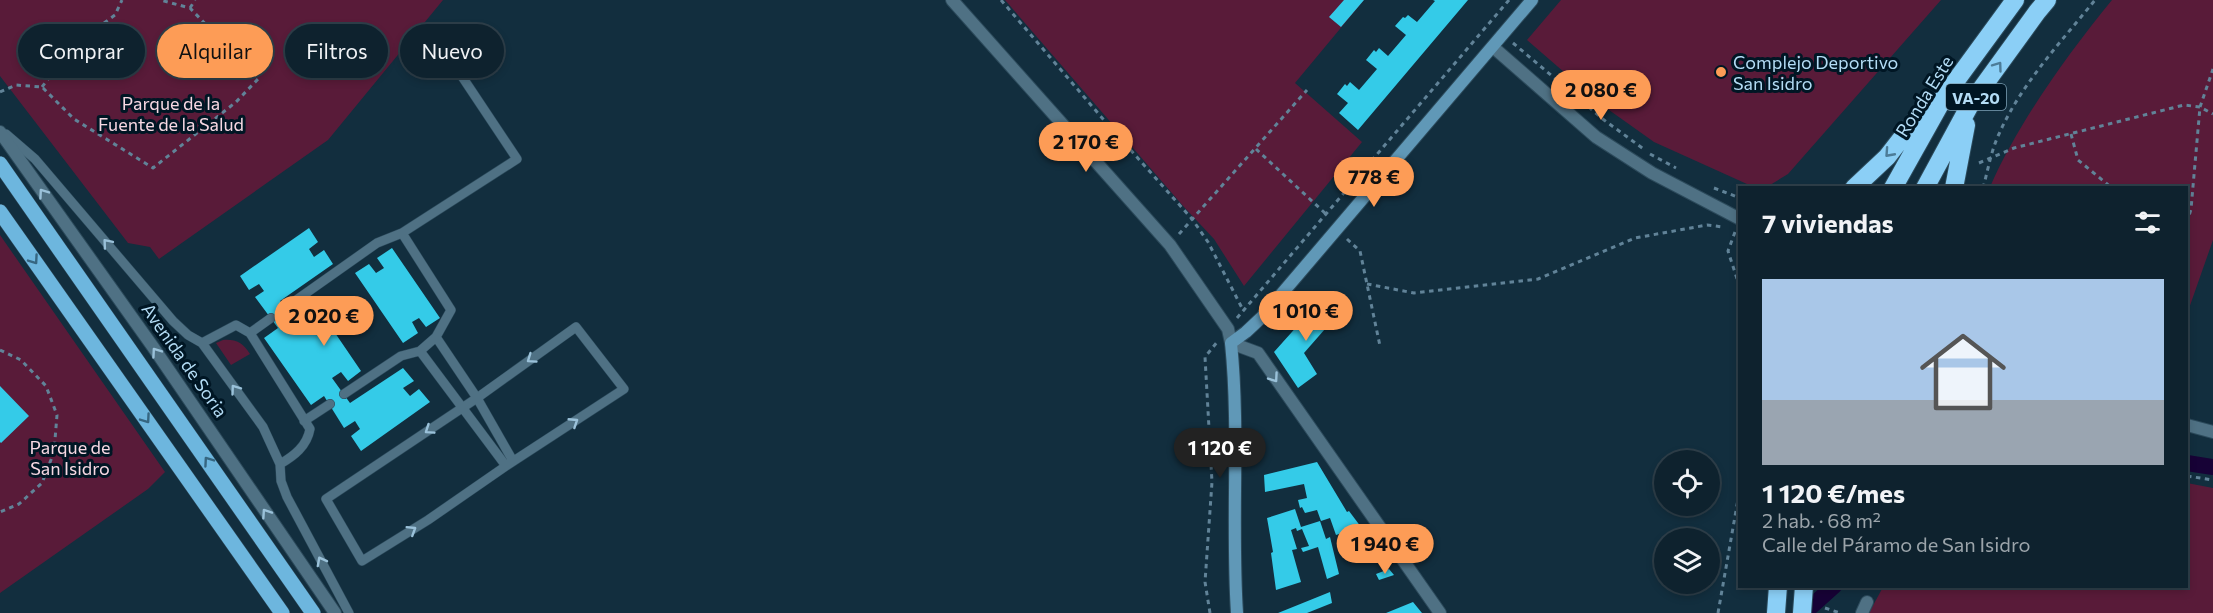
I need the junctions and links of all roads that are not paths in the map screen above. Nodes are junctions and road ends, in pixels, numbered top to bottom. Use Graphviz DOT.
graph roads {
  1 [pos="952,0"];
  2 [pos="1532,0"];
  3 [pos="2015,0"];
  4 [pos="2047,0"];
  5 [pos="1493,47"];
  6 [pos="463,78"];
  7 [pos="1944,97"];
  8 [pos="1971,103"];
  9 [pos="0,131"];
  10 [pos="0,164"];
  11 [pos="1856,186"];
  12 [pos="1894,186"];
  13 [pos="1926,186"];
  14 [pos="1954,186"];
  15 [pos="1705,200"];
  16 [pos="1738,208"];
  17 [pos="0,212"];
  18 [pos="1738,224"];
  19 [pos="402,233"];
  20 [pos="285,308"];
  21 [pos="271,318"];
  22 [pos="250,333"];
  23 [pos="436,337"];
  24 [pos="202,343"];
  25 [pos="1231,343"];
  26 [pos="420,351"];
  27 [pos="344,394"];
  28 [pos="477,398"];
  29 [pos="330,404"];
  30 [pos="463,407"];
  31 [pos="304,421"];
  32 [pos="2188,425"];
  33 [pos="2213,432"];
  34 [pos="510,463"];
  35 [pos="280,464"];
  36 [pos="1804,588"];
  37 [pos="1778,589"];
  38 [pos="282,613"];
  39 [pos="314,613"];
  40 [pos="335,613"];
  41 [pos="349,613"];
  42 [pos="1237,613"];
  43 [pos="1440,613"];
  44 [pos="1776,613"];
  45 [pos="1802,613"];
  1 -- 25 [label="street"];
  2 -- 5 [label="street"];
  3 -- 7 [label="highway, Ronda Este / VA-20"];
  8 -- 4 [label="highway, VA-20, one-way"];
  5 -- 15 [label="street"];
  5 -- 25 [label="street"];
  6 -- 19 [label="lane"];
  7 -- 11 [label="highway, one-way"];
  7 -- 12 [label="highway, Ronda Este / VA-20"];
  8 -- 13 [label="highway, VA-20"];
  8 -- 14 [label="highway"];
  24 -- 9 [label="lane, one-way"];
  40 -- 9 [label="street, Avenida de Soria, one-way"];
  39 -- 10 [label="main road, one-way"];
  15 -- 16 [label="street"];
  15 -- 18 [label="street"];
  17 -- 38 [label="main road, one-way"];
  19 -- 20 [label="lane"];
  19 -- 23 [label="lane"];
  21 -- 22 [label="lane"];
  22 -- 24 [label="lane"];
  22 -- 31 [label="lane"];
  23 -- 26 [label="lane"];
  23 -- 28 [label="lane"];
  35 -- 24 [label="lane, one-way"];
  25 -- 42 [label="street"];
  25 -- 43 [label="street, one-way"];
  26 -- 27 [label="lane"];
  26 -- 30 [label="lane"];
  28 -- 30 [label="lane"];
  28 -- 34 [label="lane"];
  34 -- 28 [label="lane, one-way"];
  29 -- 31 [label="lane"];
  30 -- 34 [label="lane"];
  30 -- 34 [label="lane, one-way"];
  31 -- 35 [label="lane"];
  32 -- 33 [label="street"];
  41 -- 35 [label="lane, one-way"];
  36 -- 45 [label="highway"];
  37 -- 44 [label="highway"];
}
